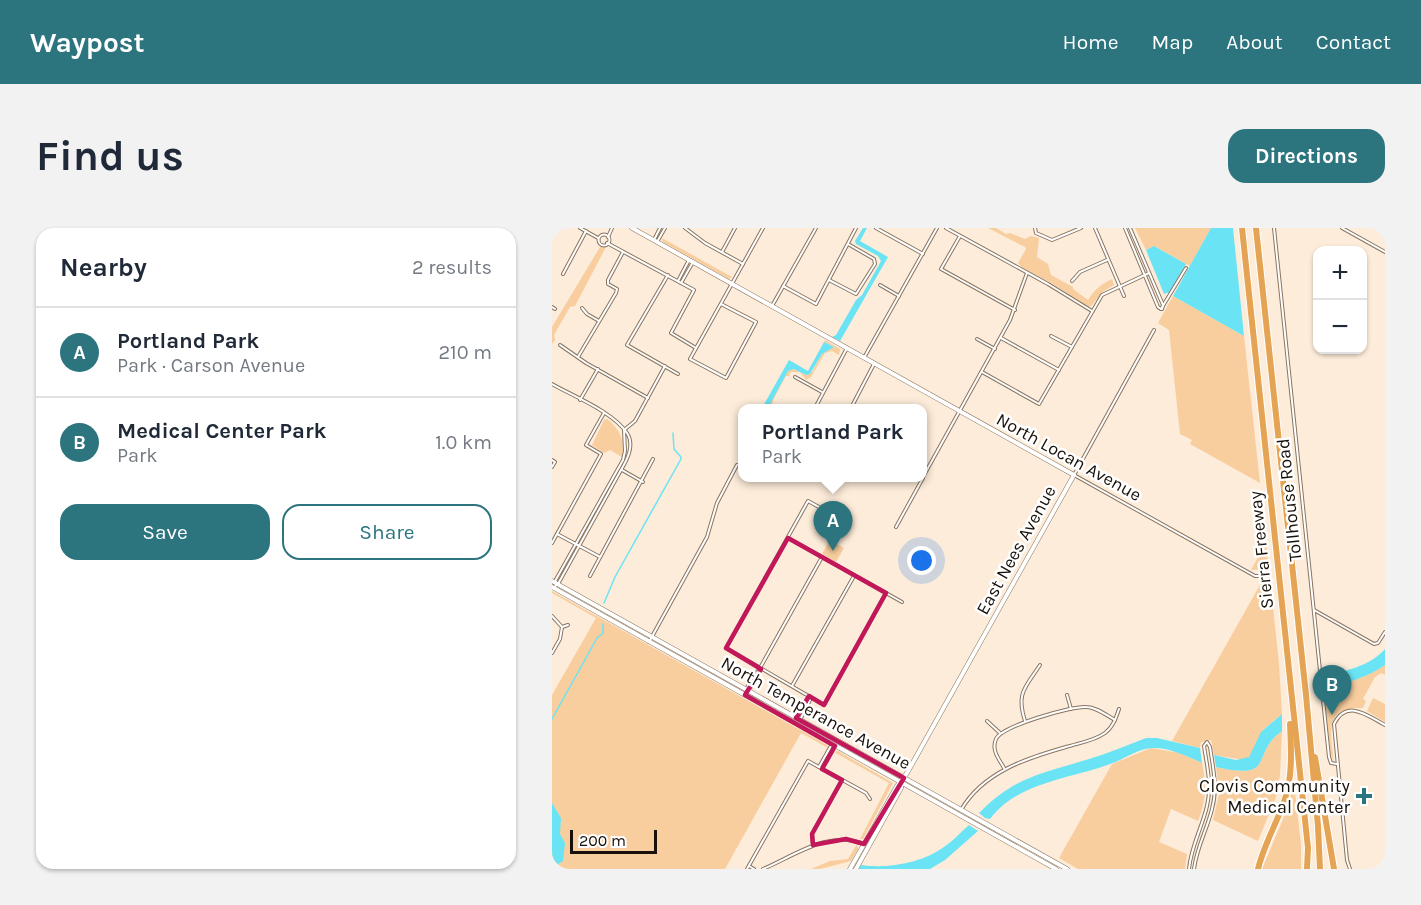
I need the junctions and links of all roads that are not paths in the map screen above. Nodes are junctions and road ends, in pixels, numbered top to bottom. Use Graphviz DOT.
graph roads {
  1 [pos="580,228"];
  2 [pos="610,228"];
  3 [pos="632,228"];
  4 [pos="660,228"];
  5 [pos="665,228"];
  6 [pos="685,228"];
  7 [pos="735,228"];
  8 [pos="763,228"];
  9 [pos="816,228"];
  10 [pos="856,228"];
  11 [pos="876,228"];
  12 [pos="937,228"];
  13 [pos="946,228"];
  14 [pos="1081,228"];
  15 [pos="1095,228"];
  16 [pos="1125,228"];
  17 [pos="1130,228"];
  18 [pos="1242,228"];
  19 [pos="1256,228"];
  20 [pos="1274,228"];
  21 [pos="1342,228"];
  22 [pos="1035,229"];
  23 [pos="586,231"];
  24 [pos="603,234"];
  25 [pos="960,236"];
  26 [pos="608,237"];
  27 [pos="598,238"];
  28 [pos="656,241"];
  29 [pos="608,243"];
  30 [pos="848,244"];
  31 [pos="623,252"];
  32 [pos="722,252"];
  33 [pos="1385,252"];
  34 [pos="923,254"];
  35 [pos="1107,260"];
  36 [pos="691,261"];
  37 [pos="743,264"];
  38 [pos="1186,268"];
  39 [pos="1027,273"];
  40 [pos="1149,273"];
  41 [pos="563,274"];
  42 [pos="668,275"];
  43 [pos="1145,275"];
  44 [pos="829,280"];
  45 [pos="1072,281"];
  46 [pos="679,282"];
  47 [pos="732,284"];
  48 [pos="880,285"];
  49 [pos="783,286"];
  50 [pos="1119,286"];
  51 [pos="899,296"];
  52 [pos="1124,296"];
  53 [pos="721,304"];
  54 [pos="772,306"];
  55 [pos="582,308"];
  56 [pos="1161,309"];
  57 [pos="1015,310"];
  58 [pos="1092,311"];
  59 [pos="599,321"];
  60 [pos="1154,330"];
  61 [pos="1051,336"];
  62 [pos="1001,338"];
  63 [pos="977,339"];
  64 [pos="560,345"];
  65 [pos="1072,347"];
  66 [pos="696,348"];
  67 [pos="847,348"];
  68 [pos="995,349"];
  69 [pos="578,357"];
  70 [pos="864,358"];
  71 [pos="874,364"];
  72 [pos="665,366"];
  73 [pos="598,369"];
  74 [pos="1059,370"];
  75 [pos="981,372"];
  76 [pos="678,374"];
  77 [pos="795,376"];
  78 [pos="552,384"];
  79 [pos="822,392"];
  80 [pos="648,398"];
  81 [pos="580,400"];
  82 [pos="817,404"];
  83 [pos="852,404"];
  84 [pos="959,412"];
  85 [pos="604,413"];
  86 [pos="624,430"];
  87 [pos="653,459"];
  88 [pos="554,461"];
  89 [pos="737,465"];
  90 [pos="552,468"];
  91 [pos="620,469"];
  92 [pos="927,470"];
  93 [pos="1074,475"];
  94 [pos="643,482"];
  95 [pos="920,482"];
  96 [pos="828,512"];
  97 [pos="896,527"];
  98 [pos="557,534"];
  99 [pos="788,537"];
  100 [pos="552,543"];
  101 [pos="578,545"];
  102 [pos="822,557"];
  103 [pos="601,558"];
  104 [pos="854,575"];
  105 [pos="590,576"];
  106 [pos="1262,576"];
  107 [pos="554,584"];
  108 [pos="886,593"];
  109 [pos="902,602"];
  110 [pos="1314,610"];
  111 [pos="552,616"];
  112 [pos="568,625"];
  113 [pos="562,627"];
  114 [pos="1385,632"];
  115 [pos="652,636"];
  116 [pos="649,642"];
  117 [pos="552,653"];
  118 [pos="1040,665"];
  119 [pos="760,668"];
  120 [pos="792,686"];
  121 [pos="746,693"];
  122 [pos="1067,695"];
  123 [pos="810,697"];
  124 [pos="1291,702"];
  125 [pos="1071,709"];
  126 [pos="1119,709"];
  127 [pos="798,719"];
  128 [pos="1115,720"];
  129 [pos="987,721"];
  130 [pos="1025,722"];
  131 [pos="1385,725"];
  132 [pos="1000,733"];
  133 [pos="1309,733"];
  134 [pos="834,745"];
  135 [pos="1337,764"];
  136 [pos="821,768"];
  137 [pos="1005,769"];
  138 [pos="842,780"];
  139 [pos="902,780"];
  140 [pos="971,786"];
  141 [pos="976,791"];
  142 [pos="870,799"];
  143 [pos="961,810"];
  144 [pos="864,844"];
  145 [pos="813,845"];
  146 [pos="748,868"];
  147 [pos="754,869"];
  148 [pos="763,869"];
  149 [pos="850,869"];
  150 [pos="856,869"];
  151 [pos="1056,869"];
  152 [pos="1067,869"];
  153 [pos="1189,869"];
  154 [pos="1194,869"];
  155 [pos="1258,869"];
  156 [pos="1307,869"];
  157 [pos="1320,869"];
  158 [pos="1334,869"];
  159 [pos="1350,869"];
  1 -- 23 [label="street"];
  2 -- 24 [label="street"];
  2 -- 26 [label="street"];
  3 -- 28 [label="main road, North Locan Avenue"];
  4 -- 28 [label="street"];
  5 -- 28 [label="street"];
  6 -- 32 [label="street"];
  7 -- 32 [label="street"];
  8 -- 37 [label="street"];
  9 -- 49 [label="street"];
  10 -- 30 [label="street"];
  11 -- 34 [label="street"];
  12 -- 34 [label="street"];
  13 -- 25 [label="street"];
  14 -- 22 [label="street"];
  15 -- 35 [label="street"];
  16 -- 43 [label="street"];
  17 -- 40 [label="street"];
  18 -- 124 [label="highway, Sierra Freeway"];
  19 -- 133 [label="highway, Sierra Freeway"];
  20 -- 110 [label="street, Tollhouse Road"];
  21 -- 33 [label="street"];
  23 -- 27 [label="street"];
  23 -- 41 [label="street"];
  24 -- 26 [label="street"];
  24 -- 27 [label="street"];
  25 -- 39 [label="street"];
  25 -- 57 [label="street"];
  26 -- 29 [label="street"];
  27 -- 29 [label="street"];
  28 -- 36 [label="main road, North Locan Avenue"];
  29 -- 31 [label="street"];
  30 -- 44 [label="street"];
  30 -- 44 [label="street"];
  31 -- 42 [label="street"];
  31 -- 59 [label="street"];
  32 -- 37 [label="street"];
  34 -- 51 [label="street"];
  35 -- 45 [label="street"];
  35 -- 50 [label="street"];
  36 -- 46 [label="street"];
  36 -- 47 [label="main road, North Locan Avenue"];
  37 -- 47 [label="street"];
  38 -- 56 [label="street"];
  39 -- 57 [label="street"];
  39 -- 58 [label="street"];
  40 -- 43 [label="street"];
  40 -- 56 [label="street"];
  42 -- 46 [label="street"];
  42 -- 72 [label="street"];
  43 -- 50 [label="street"];
  43 -- 56 [label="street"];
  44 -- 49 [label="street"];
  46 -- 66 [label="street"];
  47 -- 53 [label="street"];
  47 -- 54 [label="main road, North Locan Avenue"];
  48 -- 51 [label="street"];
  49 -- 54 [label="street"];
  50 -- 52 [label="street"];
  50 -- 58 [label="street"];
  51 -- 70 [label="street"];
  53 -- 66 [label="street"];
  53 -- 66 [label="street"];
  54 -- 67 [label="main road, North Locan Avenue"];
  55 -- 59 [label="street"];
  57 -- 62 [label="street"];
  58 -- 65 [label="street"];
  59 -- 69 [label="street"];
  60 -- 93 [label="street, East Nees Avenue"];
  61 -- 65 [label="street"];
  62 -- 68 [label="street"];
  62 -- 74 [label="street"];
  63 -- 68 [label="street"];
  64 -- 69 [label="street"];
  65 -- 74 [label="street"];
  67 -- 70 [label="main road, North Locan Avenue"];
  67 -- 79 [label="street"];
  68 -- 75 [label="street"];
  69 -- 73 [label="street"];
  70 -- 71 [label="main road, North Locan Avenue"];
  71 -- 83 [label="street"];
  71 -- 84 [label="main road, North Locan Avenue"];
  72 -- 76 [label="street"];
  72 -- 80 [label="street"];
  73 -- 80 [label="street"];
  73 -- 81 [label="street"];
  74 -- 75 [label="street"];
  75 -- 84 [label="street"];
  77 -- 79 [label="street"];
  78 -- 81 [label="street"];
  79 -- 82 [label="street"];
  80 -- 86 [label="street"];
  81 -- 85 [label="street"];
  84 -- 92 [label="street"];
  84 -- 93 [label="main road, North Locan Avenue"];
  85 -- 86 [label="street"];
  85 -- 98 [label="street"];
  86 -- 91 [label="street"];
  87 -- 94 [label="street"];
  88 -- 90 [label="street"];
  89 -- 115 [label="street"];
  91 -- 94 [label="street"];
  91 -- 101 [label="street"];
  93 -- 106 [label="street, North Locan Avenue"];
  93 -- 139 [label="main road, East Nees Avenue"];
  94 -- 103 [label="street"];
  95 -- 97 [label="street"];
  96 -- 99 [label="street"];
  98 -- 100 [label="street"];
  98 -- 101 [label="street"];
  99 -- 102 [label="street"];
  99 -- 119 [label="street"];
  101 -- 103 [label="street"];
  101 -- 107 [label="street"];
  102 -- 104 [label="street"];
  102 -- 119 [label="street"];
  103 -- 105 [label="street"];
  104 -- 108 [label="street"];
  104 -- 120 [label="street"];
  107 -- 115 [label="main road, North Temperance Avenue"];
  107 -- 116 [label="main road, North Temperance Avenue"];
  108 -- 109 [label="street"];
  108 -- 123 [label="street"];
  110 -- 114 [label="street"];
  110 -- 135 [label="street, Tollhouse Road"];
  111 -- 113 [label="street"];
  112 -- 113 [label="street"];
  113 -- 117 [label="street"];
  115 -- 116 [label="street"];
  115 -- 121 [label="main road, North Temperance Avenue"];
  116 -- 121 [label="main road, North Temperance Avenue"];
  118 -- 130 [label="street"];
  119 -- 120 [label="street"];
  119 -- 121 [label="street"];
  120 -- 123 [label="street"];
  121 -- 127 [label="main road, North Temperance Avenue"];
  121 -- 134 [label="main road, North Temperance Avenue"];
  122 -- 125 [label="street"];
  123 -- 127 [label="street"];
  124 -- 155 [label="highway"];
  124 -- 156 [label="highway, Sierra Freeway"];
  125 -- 128 [label="street"];
  125 -- 130 [label="street"];
  126 -- 128 [label="street"];
  127 -- 139 [label="main road, North Temperance Avenue"];
  128 -- 137 [label="street"];
  129 -- 132 [label="street"];
  130 -- 132 [label="street"];
  131 -- 135 [label="street"];
  132 -- 137 [label="street"];
  133 -- 157 [label="highway, Sierra Freeway"];
  133 -- 158 [label="highway"];
  134 -- 136 [label="street"];
  134 -- 139 [label="main road, North Temperance Avenue"];
  135 -- 159 [label="street"];
  136 -- 138 [label="street"];
  136 -- 146 [label="street"];
  137 -- 141 [label="street"];
  138 -- 142 [label="street"];
  138 -- 145 [label="street"];
  139 -- 143 [label="main road, North Temperance Avenue"];
  139 -- 144 [label="main road, East Nees Avenue"];
  139 -- 150 [label="main road, East Nees Avenue"];
  139 -- 151 [label="main road, North Temperance Avenue"];
  140 -- 141 [label="street"];
  141 -- 143 [label="street"];
  143 -- 152 [label="main road, North Temperance Avenue"];
  144 -- 145 [label="street"];
  144 -- 149 [label="main road, East Nees Avenue"];
  145 -- 148 [label="street"];
  146 -- 147 [label="street"];
  153 -- 154 [label="street"];
}
